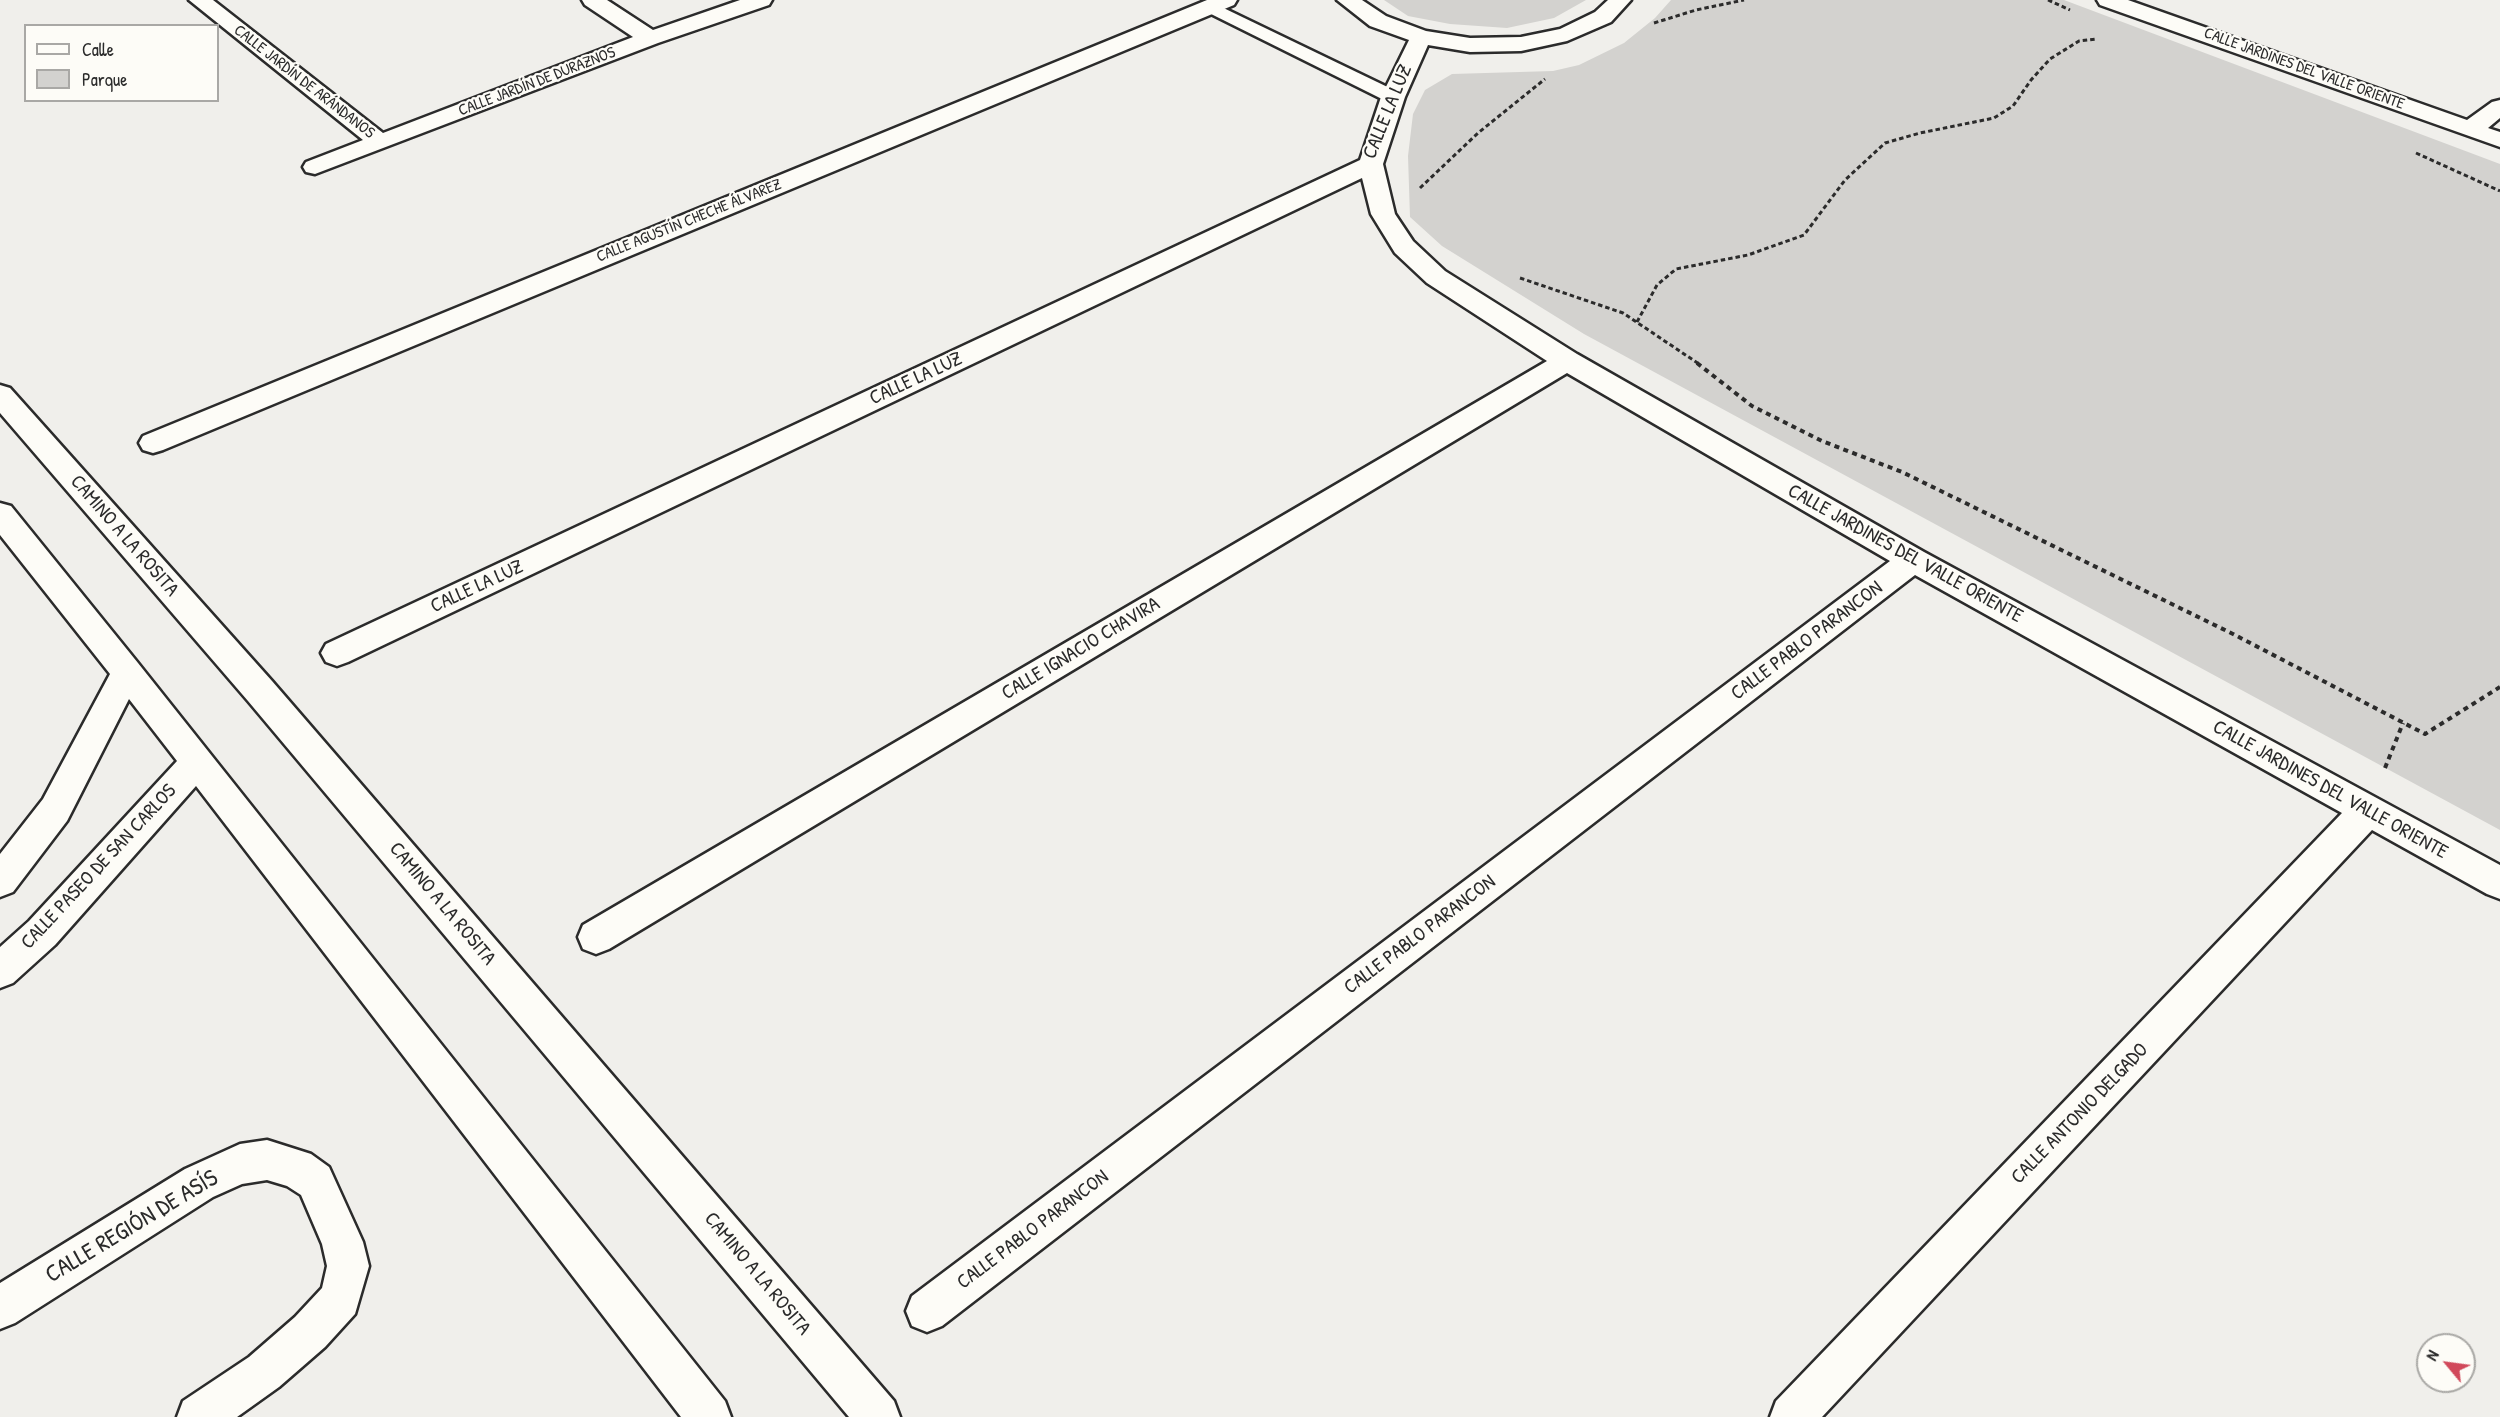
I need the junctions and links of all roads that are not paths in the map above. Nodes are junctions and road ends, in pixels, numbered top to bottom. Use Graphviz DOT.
graph roads {
  1 [pos="200,0"];
  2 [pos="593,0"];
  3 [pos="760,0"];
  4 [pos="1348,0"];
  5 [pos="1620,0"];
  6 [pos="2108,0"];
  7 [pos="2180,0"];
  8 [pos="1218,3"];
  9 [pos="2155,16"];
  10 [pos="1420,37"];
  11 [pos="650,38"];
  12 [pos="1392,97"];
  13 [pos="2500,107"];
  14 [pos="2471,129"];
  15 [pos="2500,140"];
  16 [pos="380,142"];
  17 [pos="1371,164"];
  18 [pos="315,167"];
  19 [pos="1567,360"];
  20 [pos="0,395"];
  21 [pos="153,443"];
  22 [pos="0,514"];
  23 [pos="1913,560"];
  24 [pos="337,653"];
  25 [pos="127,672"];
  26 [pos="197,762"];
  27 [pos="2368,810"];
  28 [pos="0,881"];
  29 [pos="2500,883"];
  30 [pos="596,937"];
  31 [pos="0,971"];
  32 [pos="0,1308"];
  33 [pos="927,1311"];
  34 [pos="199,1417"];
  35 [pos="709,1417"];
  36 [pos="878,1417"];
  37 [pos="1792,1417"];
  1 -- 16 [label="street, CALLE JARDÍN DE ARÁNDANOS"];
  2 -- 11 [label="street"];
  3 -- 11 [label="street, CALLE JARDÍN DE DURAZNOS"];
  4 -- 10 [label="street"];
  5 -- 10 [label="street"];
  6 -- 9 [label="street, CALLE JARDINES DEL VALLE ORIENTE"];
  7 -- 9 [label="street"];
  8 -- 12 [label="lane"];
  8 -- 21 [label="street, CALLE AGUSTÍN CHECHE ÁLVAREZ"];
  9 -- 14 [label="street, CALLE JARDINES DEL VALLE ORIENTE"];
  10 -- 12 [label="street, CALLE LA LUZ"];
  11 -- 16 [label="street, CALLE JARDÍN DE DURAZNOS"];
  12 -- 17 [label="street, CALLE LA LUZ"];
  13 -- 14 [label="street"];
  14 -- 15 [label="street, CALLE JARDINES DEL VALLE ORIENTE"];
  16 -- 18 [label="street, CALLE JARDÍN DE DURAZNOS"];
  17 -- 19 [label="street, CALLE JARDINES DEL VALLE ORIENTE"];
  17 -- 24 [label="street, CALLE LA LUZ"];
  19 -- 23 [label="street, CALLE JARDINES DEL VALLE ORIENTE"];
  19 -- 30 [label="street, CALLE IGNACIO CHAVIRA"];
  20 -- 36 [label="street, CAMINO A LA ROSITA"];
  22 -- 25 [label="street"];
  23 -- 27 [label="street, CALLE JARDINES DEL VALLE ORIENTE"];
  23 -- 33 [label="street, CALLE PABLO PARANCON"];
  25 -- 26 [label="street"];
  25 -- 28 [label="street"];
  26 -- 31 [label="street, CALLE PASEO DE SAN CARLOS"];
  26 -- 35 [label="street"];
  27 -- 29 [label="street, CALLE JARDINES DEL VALLE ORIENTE"];
  27 -- 37 [label="street, CALLE ANTONIO DELGADO"];
  32 -- 34 [label="street, CALLE REGIÓN DE ASÍS"];
}
